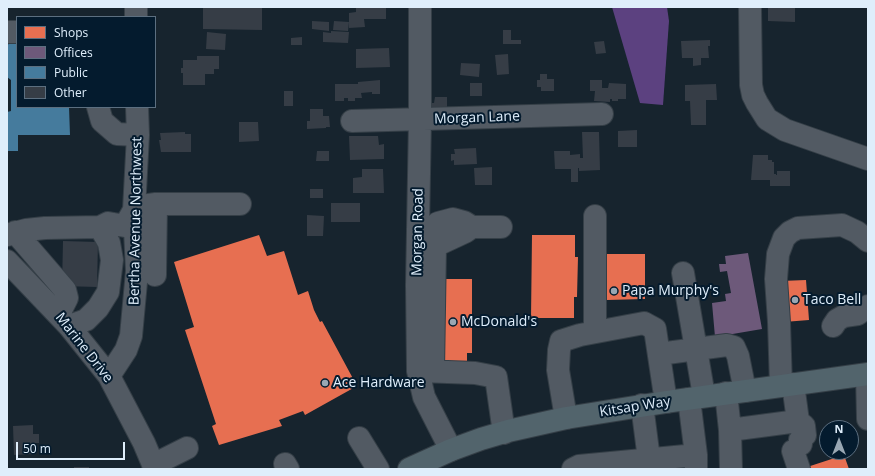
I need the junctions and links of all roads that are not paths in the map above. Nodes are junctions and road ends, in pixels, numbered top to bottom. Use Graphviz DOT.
graph roads {
  1 [pos="420,7"];
  2 [pos="750,7"];
  3 [pos="98,108"];
  4 [pos="137,108"];
  5 [pos="602,114"];
  6 [pos="420,120"];
  7 [pos="352,121"];
  8 [pos="138,135"];
  9 [pos="868,159"];
  10 [pos="156,204"];
  11 [pos="240,204"];
  12 [pos="134,210"];
  13 [pos="595,216"];
  14 [pos="100,227"];
  15 [pos="501,227"];
  16 [pos="11,234"];
  17 [pos="868,241"];
  18 [pos="7,261"];
  19 [pos="683,273"];
  20 [pos="155,275"];
  21 [pos="868,306"];
  22 [pos="64,320"];
  23 [pos="833,326"];
  24 [pos="596,332"];
  25 [pos="696,349"];
  26 [pos="659,354"];
  27 [pos="426,371"];
  28 [pos="867,374"];
  29 [pos="109,376"];
  30 [pos="787,385"];
  31 [pos="735,392"];
  32 [pos="697,397"];
  33 [pos="666,402"];
  34 [pos="642,405"];
  35 [pos="566,418"];
  36 [pos="868,419"];
  37 [pos="730,430"];
  38 [pos="504,432"];
  39 [pos="359,438"];
  40 [pos="798,445"];
  41 [pos="187,448"];
  42 [pos="451,450"];
  43 [pos="696,462"];
  44 [pos="637,463"];
  45 [pos="154,467"];
  46 [pos="378,469"];
  47 [pos="409,469"];
  48 [pos="573,469"];
  49 [pos="731,469"];
  1 -- 6 [label="street, Morgan Road"];
  2 -- 9 [label="street"];
  3 -- 8 [label="street"];
  4 -- 8 [label="street, Bertha Avenue Northwest"];
  5 -- 6 [label="street, Morgan Lane"];
  6 -- 7 [label="street, Morgan Lane"];
  6 -- 27 [label="street, Morgan Road"];
  8 -- 12 [label="street, Bertha Avenue Northwest"];
  10 -- 11 [label="street"];
  10 -- 12 [label="street"];
  10 -- 20 [label="street"];
  12 -- 14 [label="street"];
  12 -- 29 [label="street, Bertha Avenue Northwest"];
  13 -- 24 [label="street"];
  14 -- 16 [label="street"];
  14 -- 22 [label="street"];
  15 -- 27 [label="street"];
  16 -- 22 [label="street"];
  17 -- 30 [label="street"];
  18 -- 22 [label="street, Marine Drive"];
  19 -- 25 [label="street"];
  21 -- 23 [label="street"];
  22 -- 29 [label="street, Marine Drive"];
  24 -- 26 [label="street"];
  24 -- 35 [label="street"];
  25 -- 26 [label="street"];
  25 -- 31 [label="street"];
  25 -- 32 [label="street"];
  26 -- 33 [label="street"];
  27 -- 38 [label="street"];
  27 -- 42 [label="street, Morgan Road"];
  28 -- 30 [label="main road, Kitsap Way"];
  28 -- 36 [label="street"];
  29 -- 45 [label="street, Marine Drive"];
  30 -- 31 [label="main road, Kitsap Way"];
  30 -- 40 [label="street"];
  31 -- 32 [label="main road, Kitsap Way"];
  31 -- 37 [label="street"];
  32 -- 33 [label="main road, Kitsap Way"];
  32 -- 43 [label="street"];
  33 -- 34 [label="main road, Kitsap Way"];
  34 -- 35 [label="main road, Kitsap Way"];
  34 -- 44 [label="street"];
  35 -- 38 [label="main road, Kitsap Way"];
  37 -- 40 [label="street"];
  37 -- 49 [label="street"];
  38 -- 42 [label="main road, Kitsap Way"];
  39 -- 46 [label="street"];
  41 -- 45 [label="street"];
  42 -- 47 [label="main road, Kitsap Way"];
  43 -- 44 [label="street"];
  44 -- 48 [label="street"];
}
